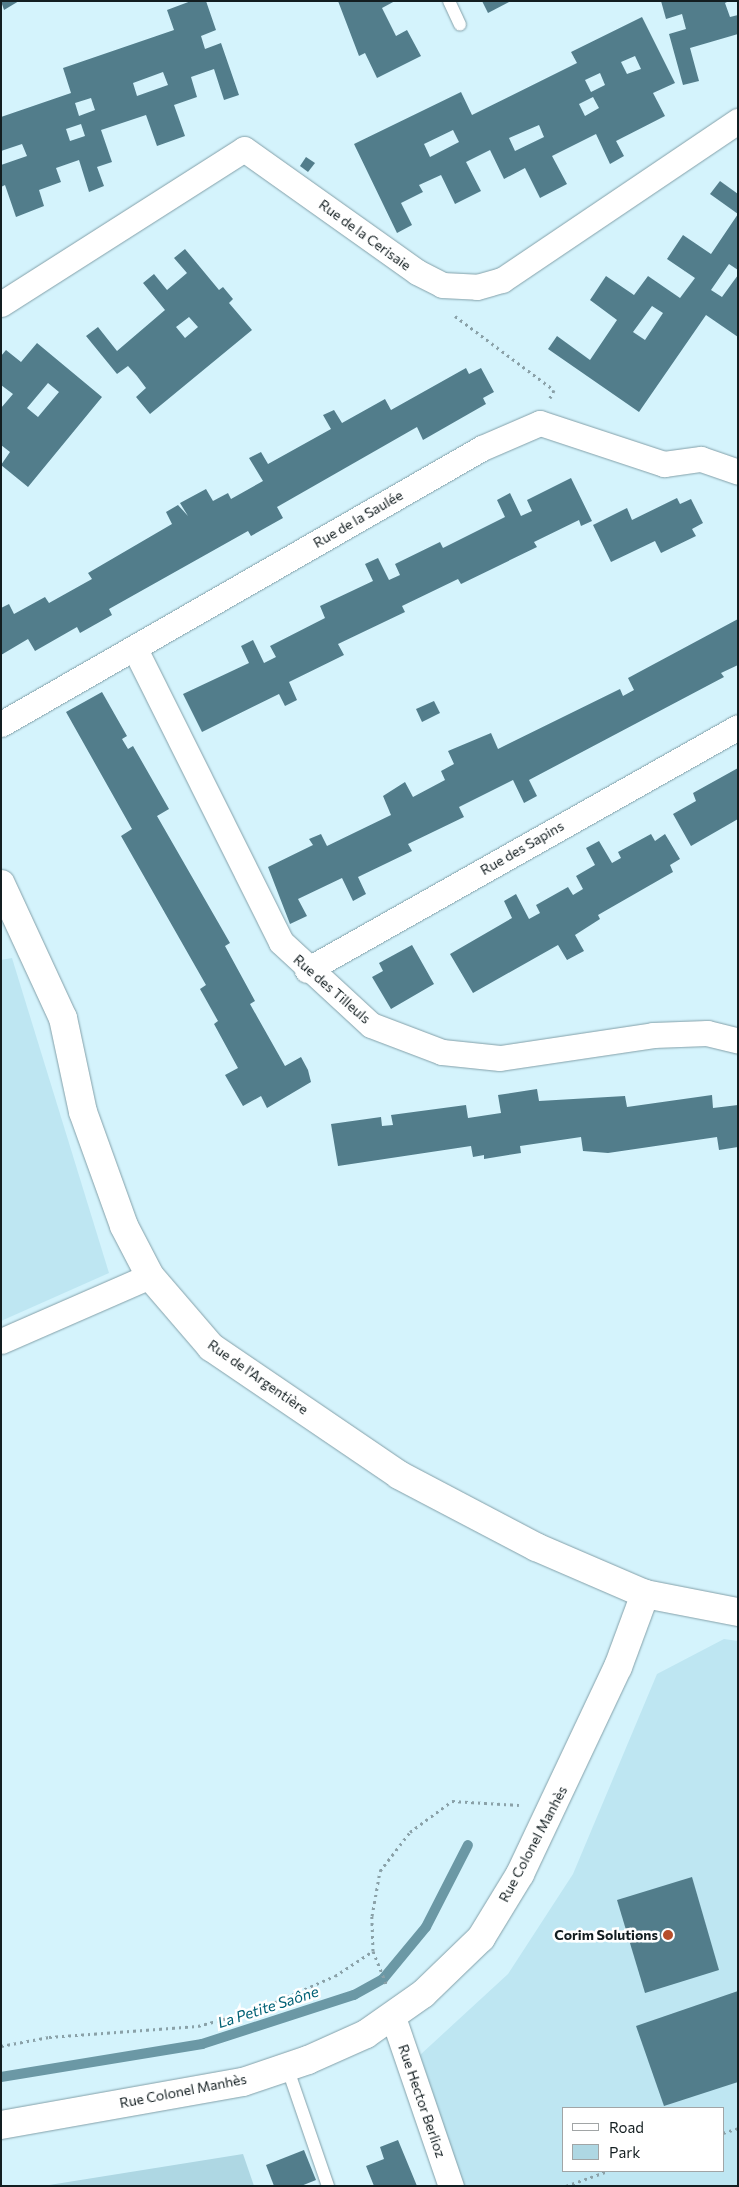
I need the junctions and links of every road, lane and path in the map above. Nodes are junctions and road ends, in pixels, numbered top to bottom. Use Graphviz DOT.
graph roads {
  1 [pos="449,1"];
  2 [pos="460,25"];
  3 [pos="738,122"];
  4 [pos="442,285"];
  5 [pos="1,304"];
  6 [pos="540,423"];
  7 [pos="737,472"];
  8 [pos="135,649"];
  9 [pos="1,724"];
  10 [pos="738,726"];
  11 [pos="1,884"];
  12 [pos="307,970"];
  13 [pos="738,1042"];
  14 [pos="150,1276"];
  15 [pos="1,1341"];
  16 [pos="645,1594"];
  17 [pos="738,1612"];
  18 [pos="552,1810"];
  19 [pos="393,2017"];
  20 [pos="1,2046"];
  21 [pos="287,2067"];
  22 [pos="1,2125"];
  23 [pos="738,2128"];
  24 [pos="724,2133"];
  25 [pos="605,2172"];
  26 [pos="328,2186"];
  27 [pos="451,2186"];
  28 [pos="566,2186"];
  1 -- 2 [label="lane"];
  3 -- 4 [label="street"];
  4 -- 5 [label="street, Rue de la Cerisaie"];
  4 -- 6 [label="path"];
  6 -- 7 [label="street"];
  6 -- 8 [label="street, Rue de la Saulée"];
  8 -- 9 [label="street, Rue de la Saulée"];
  8 -- 12 [label="street, Rue des Tilleuls"];
  10 -- 12 [label="street, Rue des Sapins"];
  11 -- 14 [label="main road, Rue de l'Argentière"];
  12 -- 13 [label="street, Rue des Tilleuls"];
  14 -- 15 [label="street"];
  14 -- 16 [label="main road, Rue de l'Argentière"];
  16 -- 17 [label="main road, Rue de l'Argentière"];
  16 -- 18 [label="main road, Rue Colonel Manhès"];
  18 -- 19 [label="main road, Rue Colonel Manhès"];
  18 -- 20 [label="path"];
  19 -- 21 [label="main road, Rue Colonel Manhès"];
  19 -- 27 [label="street, Rue Hector Berlioz"];
  21 -- 22 [label="main road, Rue Colonel Manhès"];
  21 -- 26 [label="lane"];
  23 -- 24 [label="path"];
  25 -- 28 [label="path"];
}
